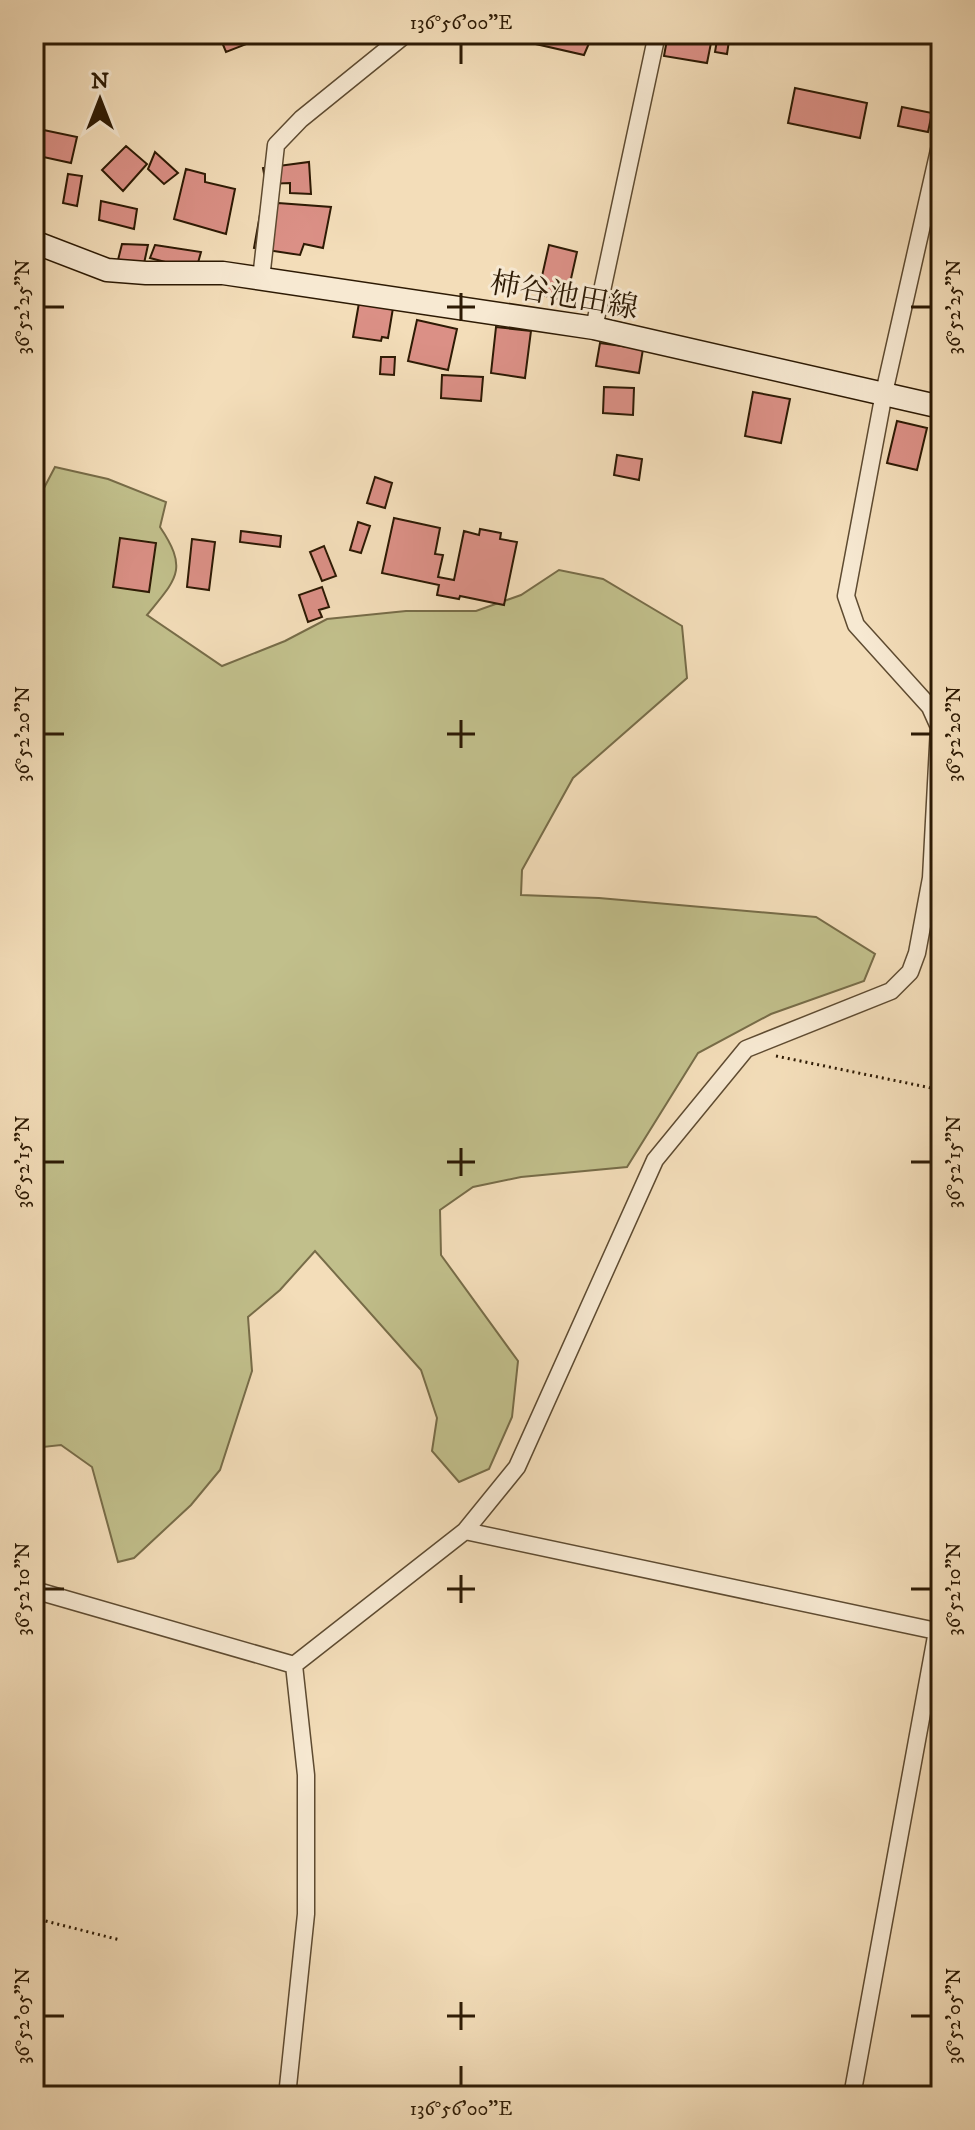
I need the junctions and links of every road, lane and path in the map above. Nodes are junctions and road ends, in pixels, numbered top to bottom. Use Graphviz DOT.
graph roads {
  1 [pos="406,34"];
  2 [pos="657,34"];
  3 [pos="941,141"];
  4 [pos="34,242"];
  5 [pos="261,279"];
  6 [pos="594,328"];
  7 [pos="884,393"];
  8 [pos="941,407"];
  9 [pos="746,1049"];
  10 [pos="941,1090"];
  11 [pos="465,1531"];
  12 [pos="34,1590"];
  13 [pos="939,1632"];
  14 [pos="294,1665"];
  15 [pos="34,1918"];
  16 [pos="120,1940"];
  17 [pos="287,2096"];
  18 [pos="852,2096"];
  1 -- 5 [label="street"];
  2 -- 6 [label="street"];
  3 -- 7 [label="street"];
  4 -- 5 [label="main road, 柿谷池田線"];
  5 -- 6 [label="main road, 柿谷池田線"];
  6 -- 7 [label="main road, 柿谷池田線"];
  7 -- 8 [label="main road, 柿谷池田線"];
  7 -- 9 [label="street"];
  9 -- 10 [label="path"];
  9 -- 11 [label="street"];
  11 -- 13 [label="street"];
  11 -- 14 [label="street"];
  12 -- 14 [label="street"];
  13 -- 18 [label="street"];
  14 -- 17 [label="street"];
  15 -- 16 [label="path"];
}
